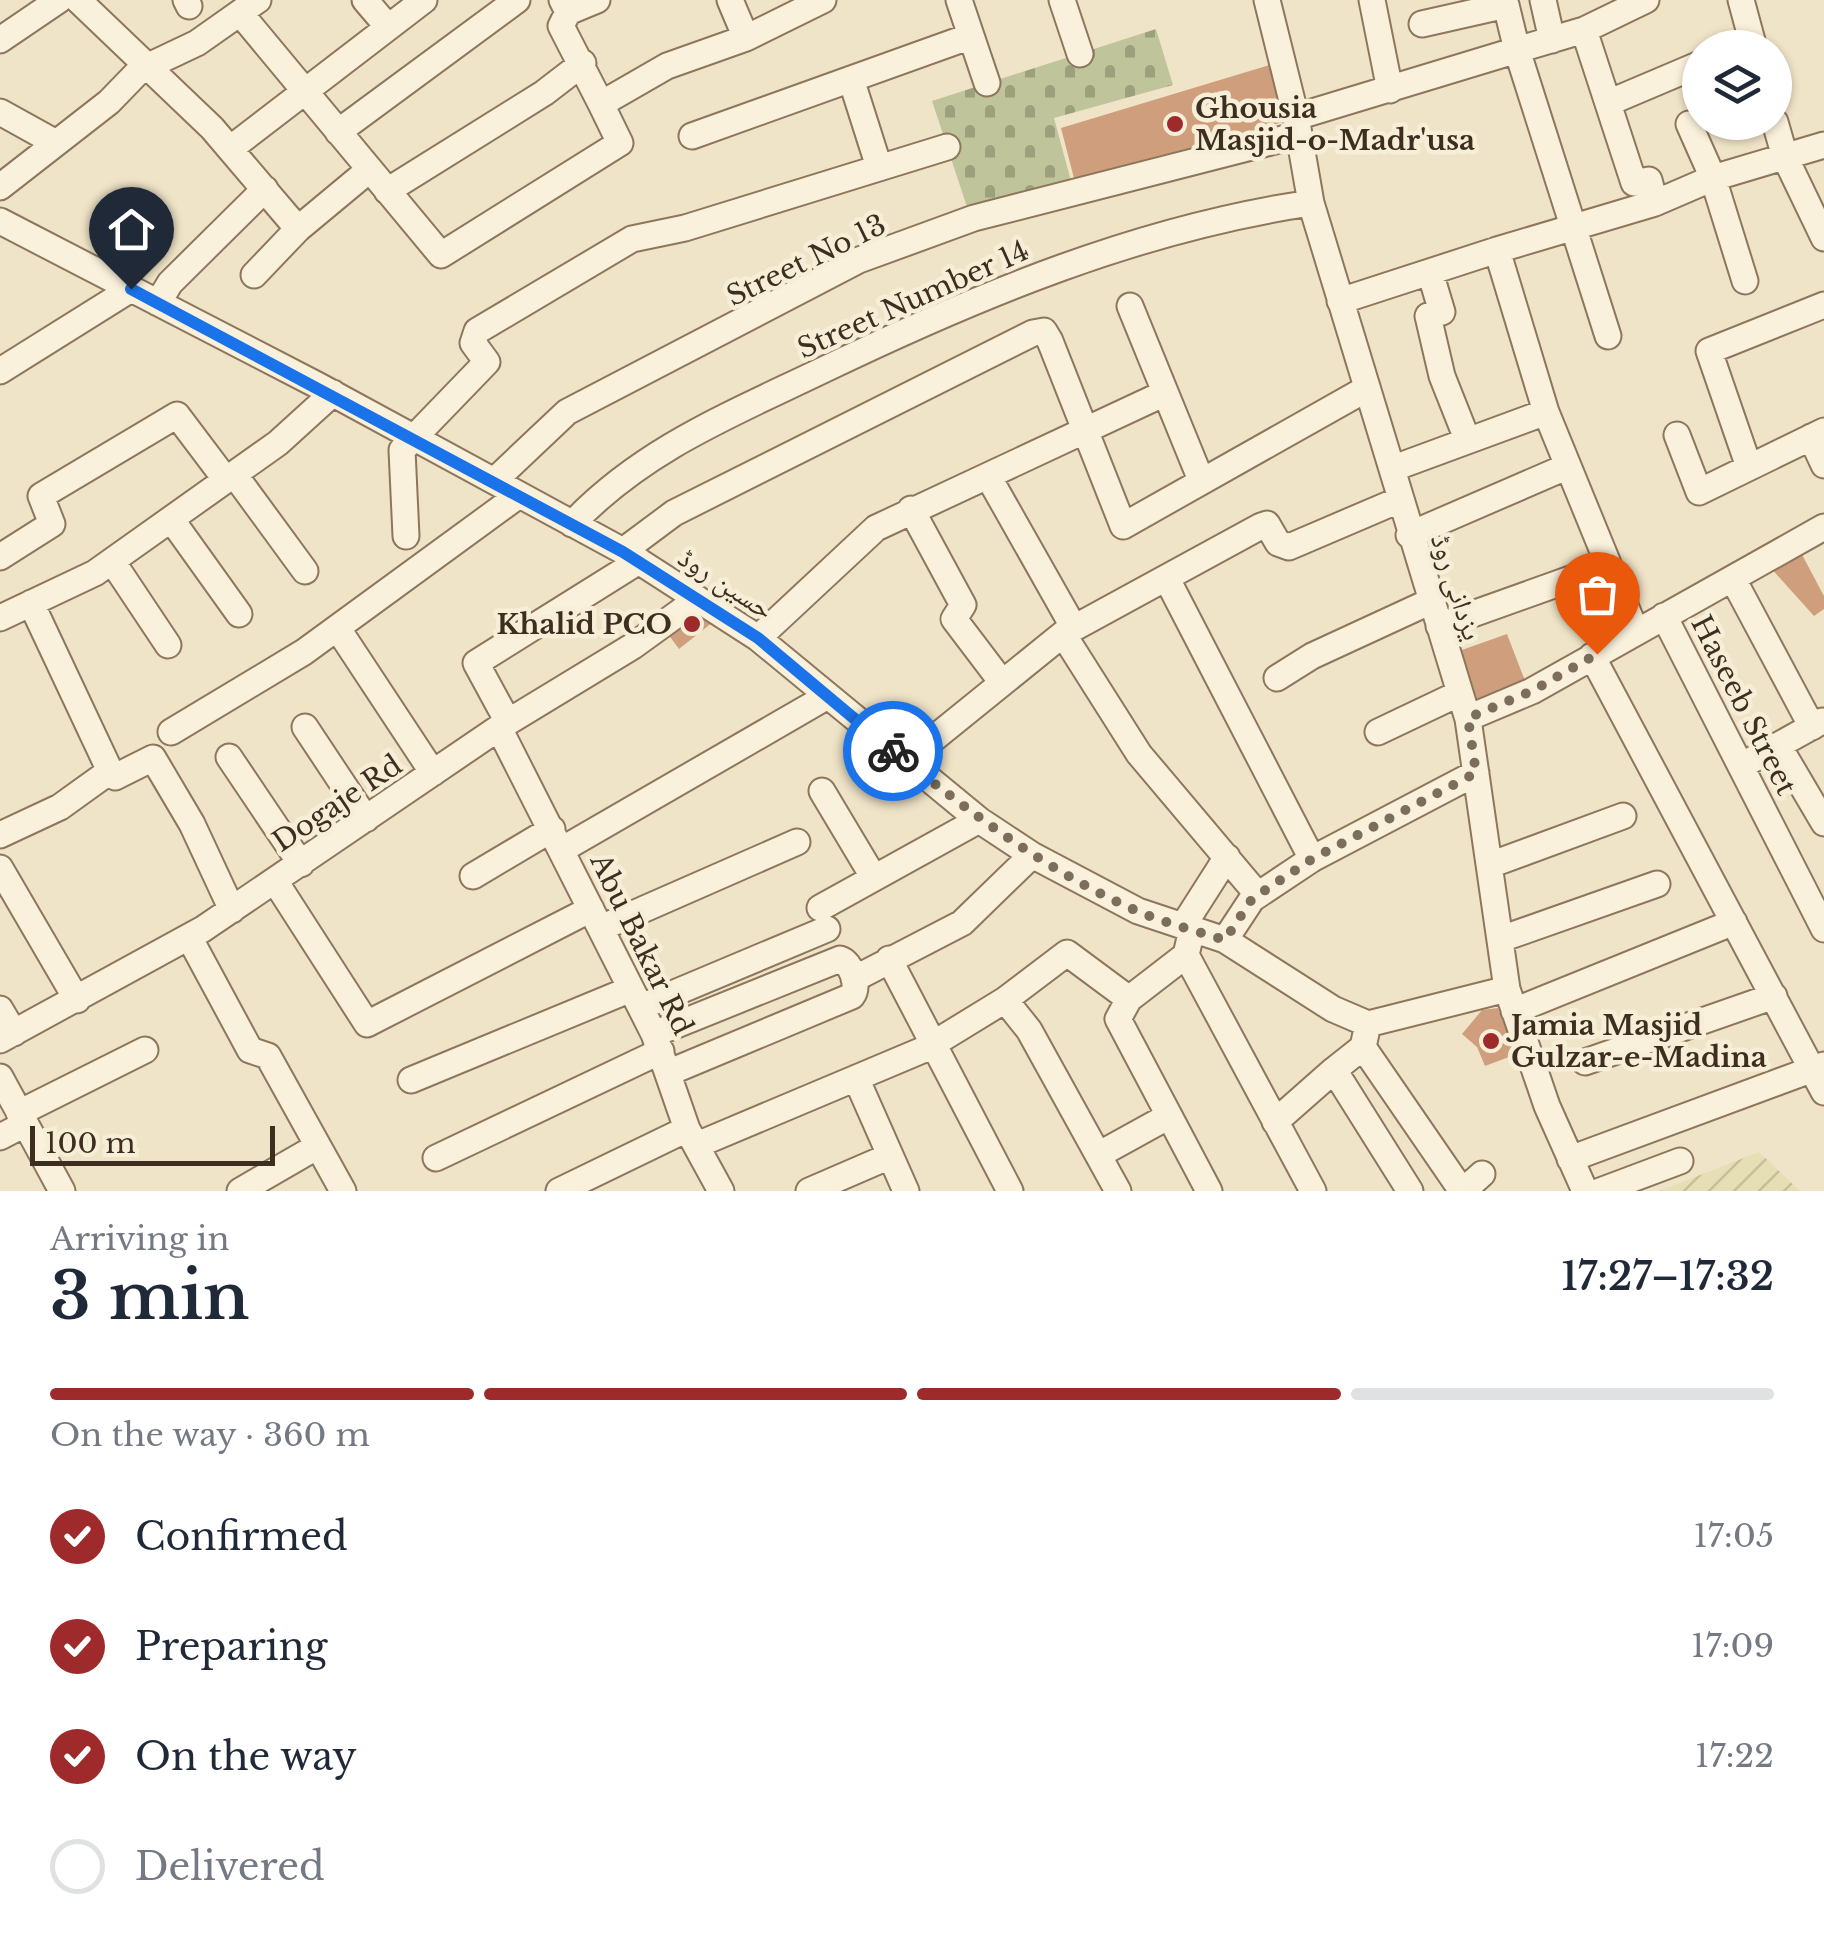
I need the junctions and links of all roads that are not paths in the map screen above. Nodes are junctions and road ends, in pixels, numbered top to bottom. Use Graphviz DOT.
graph roads {
  1 [pos="59,0"];
  2 [pos="78,0"];
  3 [pos="365,0"];
  4 [pos="424,0"];
  5 [pos="516,0"];
  6 [pos="597,0"];
  7 [pos="730,0"];
  8 [pos="823,0"];
  9 [pos="959,0"];
  10 [pos="1062,0"];
  11 [pos="1267,0"];
  12 [pos="1372,0"];
  13 [pos="1543,0"];
  14 [pos="1741,0"];
  15 [pos="1633,3"];
  16 [pos="565,6"];
  17 [pos="249,7"];
  18 [pos="1458,8"];
  19 [pos="1422,24"];
  20 [pos="388,28"];
  21 [pos="1584,30"];
  22 [pos="1749,30"];
  23 [pos="971,36"];
  24 [pos="746,38"];
  25 [pos="0,40"];
  26 [pos="1552,40"];
  27 [pos="1517,50"];
  28 [pos="1080,54"];
  29 [pos="583,63"];
  30 [pos="147,67"];
  31 [pos="1682,72"];
  32 [pos="851,79"];
  33 [pos="988,83"];
  34 [pos="1390,90"];
  35 [pos="306,92"];
  36 [pos="1608,103"];
  37 [pos="601,104"];
  38 [pos="0,112"];
  39 [pos="1297,126"];
  40 [pos="338,132"];
  41 [pos="692,136"];
  42 [pos="1696,140"];
  43 [pos="1780,140"];
  44 [pos="56,144"];
  45 [pos="1824,145"];
  46 [pos="948,147"];
  47 [pos="230,149"];
  48 [pos="1784,156"];
  49 [pos="879,167"];
  50 [pos="369,170"];
  51 [pos="1713,178"];
  52 [pos="0,187"];
  53 [pos="264,189"];
  54 [pos="387,191"];
  55 [pos="1311,202"];
  56 [pos="1655,203"];
  57 [pos="0,221"];
  58 [pos="1570,226"];
  59 [pos="298,228"];
  60 [pos="1824,238"];
  61 [pos="1497,250"];
  62 [pos="1430,272"];
  63 [pos="254,275"];
  64 [pos="1746,281"];
  65 [pos="131,289"];
  66 [pos="1340,301"];
  67 [pos="158,302"];
  68 [pos="1824,305"];
  69 [pos="1130,306"];
  70 [pos="1608,336"];
  71 [pos="0,371"];
  72 [pos="1366,389"];
  73 [pos="1165,393"];
  74 [pos="333,394"];
  75 [pos="1546,412"];
  76 [pos="1085,432"];
  77 [pos="1817,434"];
  78 [pos="1677,436"];
  79 [pos="413,437"];
  80 [pos="1467,439"];
  81 [pos="1824,465"];
  82 [pos="1566,467"];
  83 [pos="1394,468"];
  84 [pos="1749,468"];
  85 [pos="988,476"];
  86 [pos="230,477"];
  87 [pos="1201,480"];
  88 [pos="494,481"];
  89 [pos="519,495"];
  90 [pos="1399,500"];
  91 [pos="911,509"];
  92 [pos="171,520"];
  93 [pos="572,524"];
  94 [pos="1824,527"];
  95 [pos="1409,534"];
  96 [pos="406,536"];
  97 [pos="631,556"];
  98 [pos="0,557"];
  99 [pos="112,561"];
  100 [pos="1607,566"];
  101 [pos="305,572"];
  102 [pos="1167,578"];
  103 [pos="1733,578"];
  104 [pos="698,600"];
  105 [pos="31,603"];
  106 [pos="239,614"];
  107 [pos="1434,614"];
  108 [pos="1664,616"];
  109 [pos="0,618"];
  110 [pos="338,629"];
  111 [pos="1068,631"];
  112 [pos="1636,632"];
  113 [pos="758,638"];
  114 [pos="168,645"];
  115 [pos="1592,656"];
  116 [pos="1278,678"];
  117 [pos="1001,682"];
  118 [pos="826,698"];
  119 [pos="1464,705"];
  120 [pos="1817,724"];
  121 [pos="503,725"];
  122 [pos="305,727"];
  123 [pos="170,732"];
  124 [pos="1378,732"];
  125 [pos="1778,745"];
  126 [pos="229,757"];
  127 [pos="906,761"];
  128 [pos="1741,766"];
  129 [pos="110,771"];
  130 [pos="433,773"];
  131 [pos="1476,773"];
  132 [pos="822,791"];
  133 [pos="1623,816"];
  134 [pos="366,820"];
  135 [pos="978,820"];
  136 [pos="1824,822"];
  137 [pos="0,835"];
  138 [pos="557,839"];
  139 [pos="797,842"];
  140 [pos="1032,855"];
  141 [pos="1227,857"];
  142 [pos="1312,859"];
  143 [pos="301,864"];
  144 [pos="1490,864"];
  145 [pos="0,868"];
  146 [pos="472,876"];
  147 [pos="874,878"];
  148 [pos="275,881"];
  149 [pos="1657,884"];
  150 [pos="1258,894"];
  151 [pos="232,910"];
  152 [pos="596,918"];
  153 [pos="1734,922"];
  154 [pos="1188,928"];
  155 [pos="1824,929"];
  156 [pos="190,937"];
  157 [pos="1501,939"];
  158 [pos="1225,940"];
  159 [pos="1186,955"];
  160 [pos="889,959"];
  161 [pos="854,979"];
  162 [pos="1774,996"];
  163 [pos="636,998"];
  164 [pos="1130,999"];
  165 [pos="77,1000"];
  166 [pos="1005,1000"];
  167 [pos="1510,1000"];
  168 [pos="0,1009"];
  169 [pos="1365,1035"];
  170 [pos="7,1037"];
  171 [pos="929,1043"];
  172 [pos="145,1050"];
  173 [pos="662,1052"];
  174 [pos="1585,1062"];
  175 [pos="1334,1070"];
  176 [pos="1820,1076"];
  177 [pos="0,1078"];
  178 [pos="856,1078"];
  179 [pos="411,1080"];
  180 [pos="1169,1116"];
  181 [pos="22,1119"];
  182 [pos="1275,1122"];
  183 [pos="0,1137"];
  184 [pos="692,1137"];
  185 [pos="318,1146"];
  186 [pos="1100,1154"];
  187 [pos="890,1156"];
  188 [pos="436,1158"];
  189 [pos="1570,1159"];
  190 [pos="1680,1161"];
  191 [pos="1469,1185"];
  192 [pos="62,1191"];
  193 [pos="240,1191"];
  194 [pos="343,1191"];
  195 [pos="559,1191"];
  196 [pos="721,1191"];
  197 [pos="809,1191"];
  198 [pos="906,1191"];
  199 [pos="1010,1191"];
  200 [pos="1118,1191"];
  201 [pos="1209,1191"];
  202 [pos="1313,1191"];
  203 [pos="1410,1191"];
  204 [pos="1584,1191"];
  205 [pos="1600,1191"];
  1 -- 25 [label="street"];
  2 -- 30 [label="street"];
  3 -- 20 [label="street"];
  4 -- 20 [label="street"];
  5 -- 40 [label="street"];
  6 -- 16 [label="street"];
  7 -- 24 [label="street"];
  8 -- 24 [label="street"];
  9 -- 23 [label="street"];
  10 -- 28 [label="street"];
  11 -- 39 [label="street, یزدانی روڈ"];
  12 -- 34 [label="street"];
  13 -- 26 [label="street"];
  14 -- 22 [label="street"];
  15 -- 21 [label="street, Street No 13"];
  16 -- 29 [label="street"];
  17 -- 30 [label="street"];
  17 -- 35 [label="street"];
  18 -- 19 [label="street"];
  18 -- 27 [label="street"];
  20 -- 35 [label="street"];
  21 -- 26 [label="street, Street No 13"];
  21 -- 36 [label="street"];
  23 -- 32 [label="street"];
  23 -- 33 [label="street"];
  24 -- 37 [label="street"];
  26 -- 27 [label="street, Street No 13"];
  27 -- 34 [label="street, Street No 13"];
  27 -- 58 [label="street"];
  29 -- 37 [label="street"];
  29 -- 54 [label="street"];
  30 -- 44 [label="street"];
  30 -- 47 [label="street"];
  31 -- 36 [label="street"];
  32 -- 41 [label="street"];
  32 -- 49 [label="street"];
  34 -- 39 [label="street, Street No 13"];
  35 -- 40 [label="street"];
  35 -- 47 [label="street"];
  36 -- 56 [label="street"];
  37 -- 54 [label="street"];
  38 -- 44 [label="street"];
  39 -- 55 [label="street, یزدانی روڈ"];
  39 -- 88 [label="street, Street No 13"];
  40 -- 50 [label="street"];
  42 -- 51 [label="street"];
  43 -- 48 [label="street"];
  44 -- 52 [label="street"];
  45 -- 48 [label="street"];
  46 -- 49 [label="street"];
  47 -- 53 [label="street"];
  48 -- 51 [label="street"];
  48 -- 60 [label="street"];
  49 -- 79 [label="street"];
  50 -- 54 [label="street"];
  50 -- 59 [label="street"];
  51 -- 56 [label="street"];
  51 -- 64 [label="street"];
  53 -- 59 [label="street"];
  53 -- 67 [label="street"];
  55 -- 66 [label="street, یزدانی روڈ"];
  55 -- 93 [label="street, Street Number 14"];
  56 -- 58 [label="street"];
  57 -- 65 [label="street, حسین روڈ"];
  58 -- 61 [label="street"];
  58 -- 70 [label="street"];
  59 -- 63 [label="street"];
  61 -- 62 [label="street"];
  61 -- 75 [label="street"];
  62 -- 66 [label="street"];
  62 -- 80 [label="street"];
  65 -- 67 [label="street, حسین روڈ"];
  65 -- 71 [label="street"];
  66 -- 72 [label="street, یزدانی روڈ"];
  67 -- 74 [label="street, حسین روڈ"];
  68 -- 84 [label="street"];
  69 -- 73 [label="street"];
  72 -- 83 [label="street, یزدانی روڈ"];
  72 -- 87 [label="street"];
  73 -- 76 [label="street"];
  73 -- 87 [label="street"];
  74 -- 79 [label="street, حسین روڈ"];
  74 -- 86 [label="street"];
  75 -- 80 [label="street"];
  75 -- 82 [label="street"];
  76 -- 85 [label="street"];
  76 -- 87 [label="street"];
  76 -- 97 [label="street"];
  77 -- 81 [label="street"];
  77 -- 84 [label="street"];
  78 -- 84 [label="street"];
  79 -- 88 [label="street, حسین روڈ"];
  79 -- 96 [label="street"];
  80 -- 83 [label="street"];
  82 -- 95 [label="street"];
  82 -- 100 [label="street"];
  83 -- 90 [label="street, یزدانی روڈ"];
  85 -- 91 [label="street"];
  85 -- 111 [label="street"];
  86 -- 92 [label="street"];
  86 -- 98 [label="street"];
  86 -- 101 [label="street"];
  88 -- 89 [label="street, حسین روڈ"];
  89 -- 93 [label="street, حسین روڈ"];
  89 -- 110 [label="street"];
  90 -- 95 [label="street, یزدانی روڈ"];
  90 -- 102 [label="street"];
  91 -- 113 [label="street"];
  91 -- 117 [label="street"];
  92 -- 99 [label="street"];
  92 -- 106 [label="street"];
  93 -- 97 [label="street, حسین روڈ"];
  94 -- 103 [label="street"];
  95 -- 107 [label="street, یزدانی روڈ"];
  97 -- 104 [label="street, حسین روڈ"];
  97 -- 121 [label="street, Abu Bakar Rd"];
  99 -- 105 [label="street"];
  99 -- 114 [label="street"];
  100 -- 107 [label="street"];
  100 -- 112 [label="street"];
  102 -- 111 [label="street"];
  102 -- 142 [label="street"];
  103 -- 108 [label="street"];
  103 -- 120 [label="street"];
  104 -- 113 [label="street, حسین روڈ"];
  104 -- 121 [label="street, Dogaje Rd"];
  105 -- 109 [label="street"];
  105 -- 129 [label="street"];
  107 -- 116 [label="street"];
  107 -- 119 [label="street, یزدانی روڈ"];
  108 -- 112 [label="street"];
  108 -- 128 [label="street, Haseeb Street"];
  110 -- 123 [label="street"];
  110 -- 130 [label="street"];
  111 -- 117 [label="street"];
  111 -- 141 [label="street"];
  112 -- 115 [label="street"];
  113 -- 118 [label="street, حسین روڈ"];
  115 -- 119 [label="street"];
  115 -- 153 [label="street"];
  117 -- 127 [label="street"];
  118 -- 127 [label="street, حسین روڈ"];
  118 -- 138 [label="street"];
  119 -- 124 [label="street"];
  119 -- 131 [label="street, یزدانی روڈ"];
  120 -- 125 [label="street"];
  121 -- 130 [label="street, Dogaje Rd"];
  121 -- 138 [label="street, Abu Bakar Rd"];
  122 -- 134 [label="street"];
  125 -- 128 [label="street"];
  125 -- 136 [label="street"];
  126 -- 143 [label="street"];
  127 -- 135 [label="street, حسین روڈ"];
  128 -- 155 [label="street, Haseeb Street"];
  129 -- 137 [label="street"];
  129 -- 151 [label="street"];
  130 -- 134 [label="street, Dogaje Rd"];
  131 -- 142 [label="street"];
  131 -- 144 [label="street, یزدانی روڈ"];
  132 -- 147 [label="street"];
  133 -- 144 [label="street"];
  134 -- 143 [label="street, Dogaje Rd"];
  135 -- 140 [label="street, حسین روڈ"];
  135 -- 147 [label="street"];
  138 -- 146 [label="street"];
  138 -- 152 [label="street, Abu Bakar Rd"];
  139 -- 152 [label="street"];
  140 -- 154 [label="street, حسین روڈ"];
  140 -- 160 [label="street"];
  141 -- 150 [label="street"];
  141 -- 154 [label="street"];
  142 -- 150 [label="street"];
  143 -- 148 [label="street, Dogaje Rd"];
  144 -- 157 [label="street, یزدانی روڈ"];
  145 -- 165 [label="street"];
  147 -- 163 [label="street"];
  148 -- 151 [label="street, Dogaje Rd"];
  148 -- 152 [label="street"];
  149 -- 157 [label="street"];
  150 -- 158 [label="street"];
  151 -- 156 [label="street, Dogaje Rd"];
  152 -- 163 [label="street, Abu Bakar Rd"];
  153 -- 162 [label="street"];
  153 -- 167 [label="street"];
  154 -- 158 [label="street, حسین روڈ"];
  154 -- 159 [label="street"];
  156 -- 165 [label="street, Dogaje Rd"];
  156 -- 185 [label="street"];
  157 -- 167 [label="street, یزدانی روڈ"];
  158 -- 169 [label="street, حسین روڈ"];
  159 -- 164 [label="street"];
  159 -- 182 [label="street"];
  160 -- 161 [label="street"];
  160 -- 171 [label="street"];
  161 -- 173 [label="street"];
  161 -- 173 [label="street"];
  162 -- 174 [label="street"];
  162 -- 176 [label="street"];
  163 -- 173 [label="street, Abu Bakar Rd"];
  163 -- 179 [label="street"];
  164 -- 166 [label="street"];
  164 -- 180 [label="street"];
  165 -- 170 [label="street, Dogaje Rd"];
  166 -- 171 [label="street"];
  166 -- 186 [label="street"];
  167 -- 169 [label="street"];
  167 -- 189 [label="street, یزدانی روڈ"];
  168 -- 170 [label="street"];
  169 -- 175 [label="street"];
  169 -- 191 [label="street"];
  171 -- 178 [label="street"];
  171 -- 199 [label="street"];
  172 -- 181 [label="street"];
  173 -- 184 [label="street, Abu Bakar Rd"];
  173 -- 188 [label="street"];
  175 -- 182 [label="street"];
  175 -- 203 [label="street"];
  176 -- 189 [label="street"];
  177 -- 181 [label="street"];
  178 -- 184 [label="street"];
  178 -- 187 [label="street"];
  180 -- 186 [label="street"];
  180 -- 201 [label="street"];
  181 -- 183 [label="street"];
  181 -- 192 [label="street"];
  182 -- 202 [label="street"];
  184 -- 195 [label="street"];
  184 -- 196 [label="street, Abu Bakar Rd"];
  185 -- 193 [label="street"];
  185 -- 194 [label="street"];
  186 -- 200 [label="street"];
  187 -- 197 [label="street"];
  187 -- 198 [label="street"];
  189 -- 204 [label="street, یزدانی روڈ"];
  190 -- 205 [label="street"];
}
